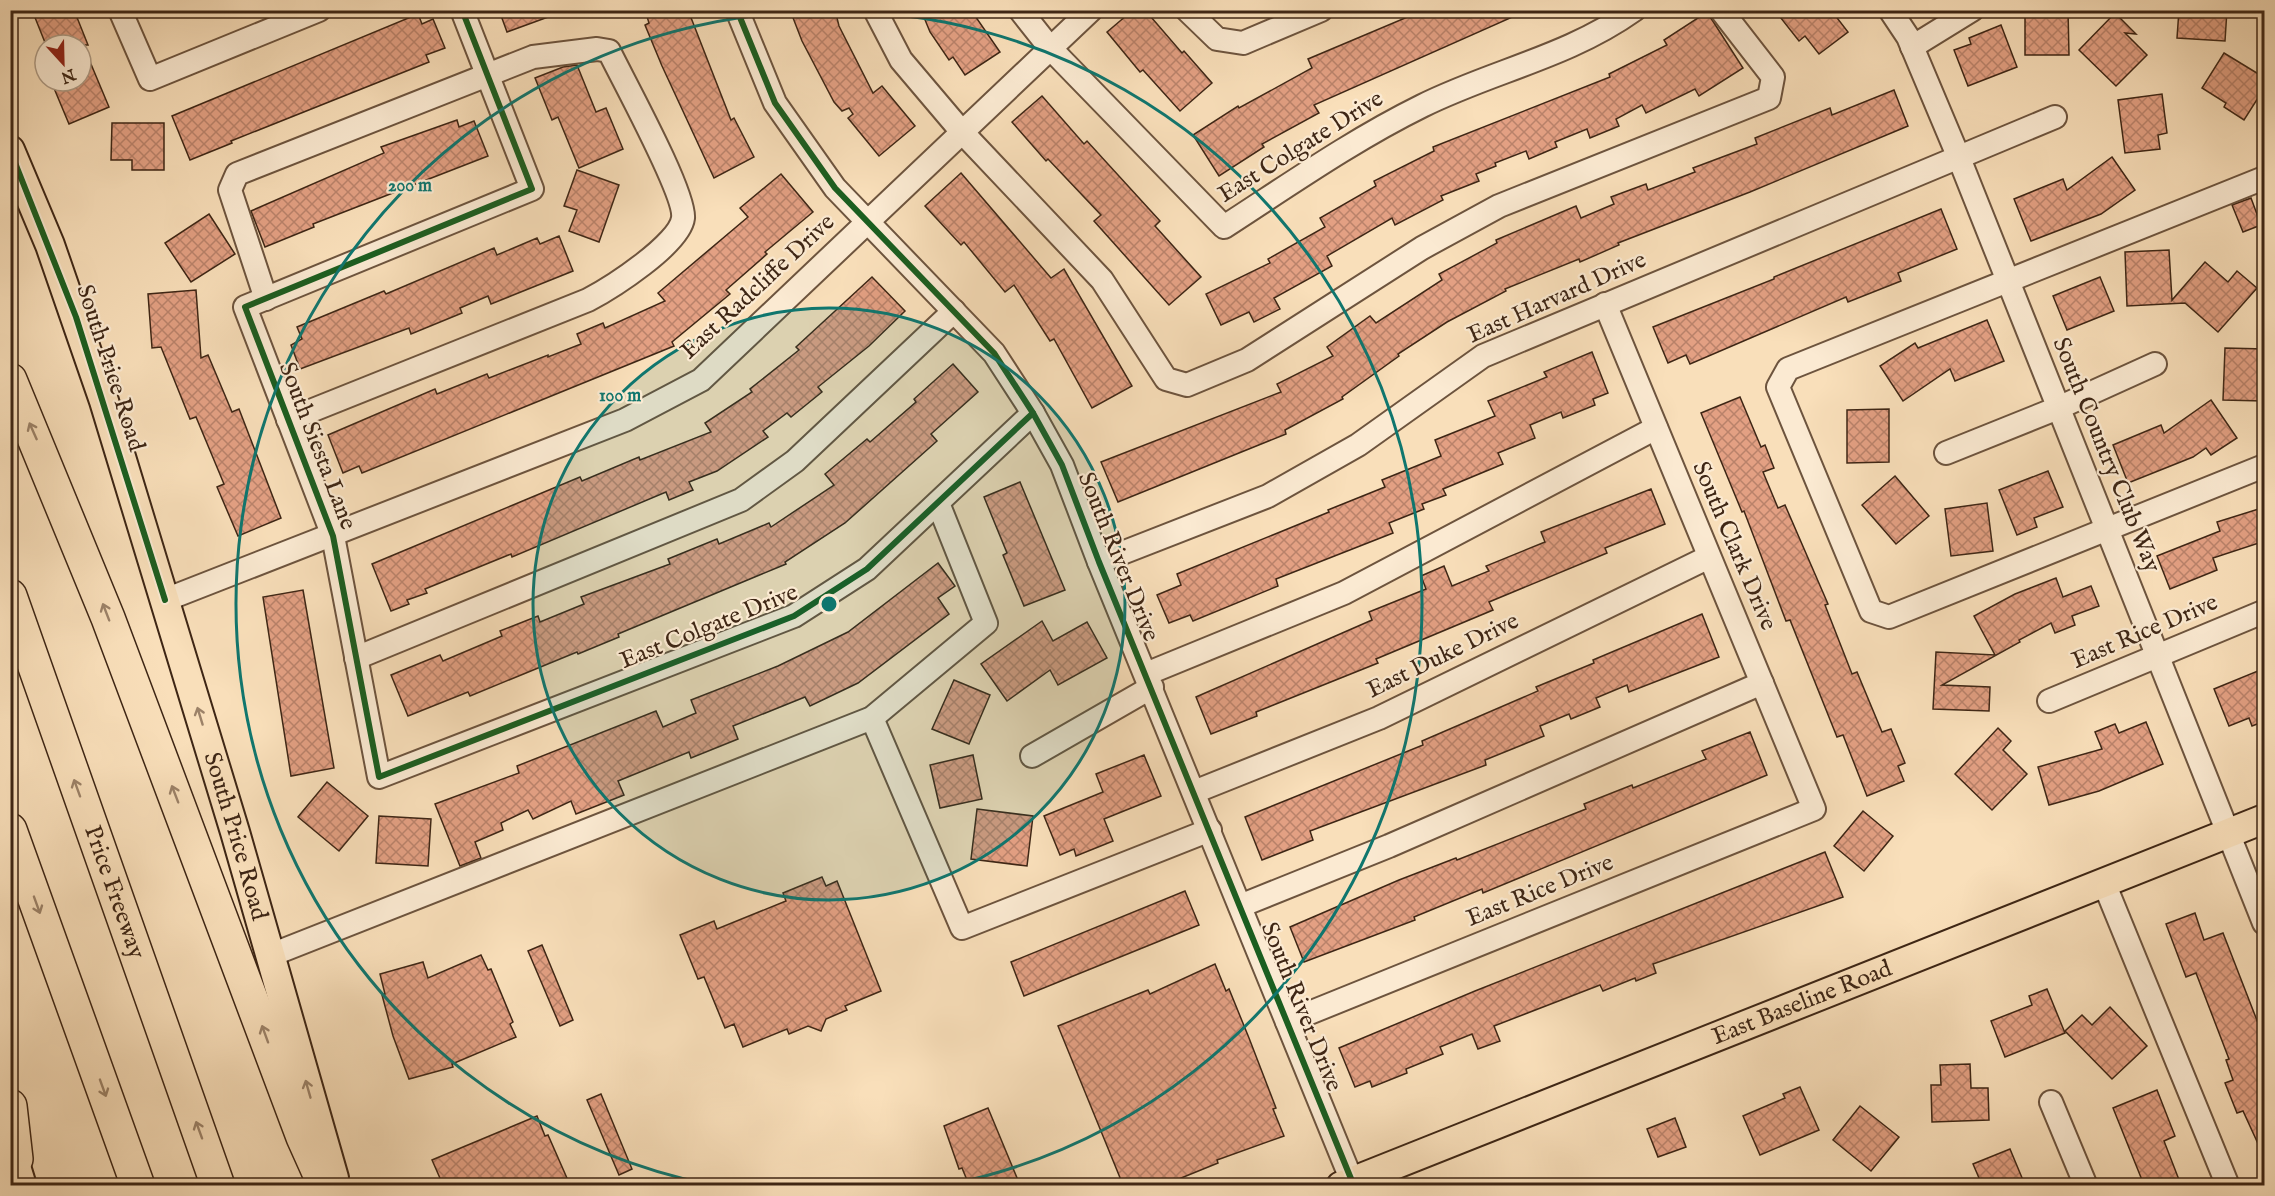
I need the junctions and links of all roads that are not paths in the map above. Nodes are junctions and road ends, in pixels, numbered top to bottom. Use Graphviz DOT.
graph roads {
  1 [pos="120,10"];
  2 [pos="319,10"];
  3 [pos="462,10"];
  4 [pos="737,10"];
  5 [pos="875,10"];
  6 [pos="1020,10"];
  7 [pos="1091,10"];
  8 [pos="1187,10"];
  9 [pos="1321,10"];
  10 [pos="1634,10"];
  11 [pos="1721,10"];
  12 [pos="1890,10"];
  13 [pos="1972,10"];
  14 [pos="1912,47"];
  15 [pos="1050,48"];
  16 [pos="487,74"];
  17 [pos="2055,117"];
  18 [pos="962,132"];
  19 [pos="10,150"];
  20 [pos="1959,158"];
  21 [pos="2265,178"];
  22 [pos="867,223"];
  23 [pos="2008,281"];
  24 [pos="255,303"];
  25 [pos="1605,304"];
  26 [pos="954,311"];
  27 [pos="2155,364"];
  28 [pos="10,380"];
  29 [pos="2058,408"];
  30 [pos="1033,413"];
  31 [pos="288,420"];
  32 [pos="1656,428"];
  33 [pos="1946,453"];
  34 [pos="2265,466"];
  35 [pos="938,503"];
  36 [pos="2107,529"];
  37 [pos="333,536"];
  38 [pos="1709,557"];
  39 [pos="1099,562"];
  40 [pos="10,596"];
  41 [pos="165,600"];
  42 [pos="2263,612"];
  43 [pos="2158,655"];
  44 [pos="356,657"];
  45 [pos="1149,680"];
  46 [pos="1762,683"];
  47 [pos="2049,701"];
  48 [pos="872,718"];
  49 [pos="1032,756"];
  50 [pos="379,777"];
  51 [pos="1194,792"];
  52 [pos="1814,809"];
  53 [pos="2265,819"];
  54 [pos="10,830"];
  55 [pos="1210,830"];
  56 [pos="2229,833"];
  57 [pos="2103,883"];
  58 [pos="1240,906"];
  59 [pos="2265,923"];
  60 [pos="271,956"];
  61 [pos="1287,1022"];
  62 [pos="2050,1102"];
  63 [pos="10,1106"];
  64 [pos="16,1164"];
  65 [pos="1349,1184"];
  66 [pos="138,1185"];
  67 [pos="218,1185"];
  68 [pos="325,1185"];
  69 [pos="336,1185"];
  70 [pos="2086,1185"];
  71 [pos="2228,1185"];
  1 -- 2 [label="street"];
  3 -- 16 [label="street"];
  4 -- 22 [label="street, South River Drive"];
  5 -- 18 [label="street"];
  6 -- 15 [label="street"];
  7 -- 15 [label="street, East Radcliffe Drive"];
  8 -- 9 [label="street"];
  10 -- 15 [label="street, East Colgate Drive"];
  11 -- 18 [label="street"];
  12 -- 14 [label="street, South Country Club Way"];
  13 -- 14 [label="street"];
  14 -- 20 [label="street, South Country Club Way"];
  15 -- 18 [label="street, East Radcliffe Drive"];
  16 -- 24 [label="street, South Siesta Lane"];
  16 -- 24 [label="street"];
  16 -- 31 [label="street, South Siesta Lane"];
  17 -- 20 [label="street, East Harvard Drive"];
  18 -- 22 [label="street, East Radcliffe Drive"];
  19 -- 41 [label="main road, South Price Road"];
  20 -- 23 [label="street, South Country Club Way"];
  20 -- 25 [label="street, East Harvard Drive"];
  21 -- 23 [label="street"];
  22 -- 26 [label="street, South River Drive"];
  22 -- 37 [label="street, East Radcliffe Drive"];
  23 -- 29 [label="street, South Country Club Way"];
  23 -- 36 [label="street"];
  24 -- 31 [label="street, South Siesta Lane"];
  25 -- 32 [label="street, South Clark Drive"];
  25 -- 39 [label="street, East Harvard Drive"];
  26 -- 30 [label="street, South River Drive"];
  26 -- 44 [label="street"];
  27 -- 29 [label="street"];
  68 -- 28 [label="highway, one-way"];
  29 -- 33 [label="street"];
  29 -- 36 [label="street, South Country Club Way"];
  30 -- 35 [label="street, East Colgate Drive"];
  30 -- 39 [label="street, South River Drive"];
  31 -- 37 [label="street, South Siesta Lane"];
  32 -- 38 [label="street, South Clark Drive"];
  32 -- 45 [label="street"];
  34 -- 36 [label="street"];
  35 -- 48 [label="street"];
  35 -- 50 [label="street, East Colgate Drive"];
  36 -- 43 [label="street, South Country Club Way"];
  37 -- 41 [label="street, East Radcliffe Drive"];
  37 -- 44 [label="street, South Siesta Lane"];
  38 -- 46 [label="street, South Clark Drive"];
  38 -- 51 [label="street, East Duke Drive"];
  39 -- 45 [label="street, South River Drive"];
  67 -- 40 [label="highway, Price Freeway, one-way"];
  60 -- 41 [label="main road, South Price Road, one-way"];
  42 -- 43 [label="street, East Rice Drive"];
  43 -- 47 [label="street, East Rice Drive"];
  43 -- 56 [label="street, South Country Club Way"];
  44 -- 50 [label="street, South Siesta Lane"];
  45 -- 49 [label="street"];
  45 -- 51 [label="street, South River Drive"];
  46 -- 52 [label="street, South Clark Drive"];
  46 -- 58 [label="street"];
  48 -- 55 [label="street"];
  48 -- 60 [label="street"];
  51 -- 55 [label="street, South River Drive"];
  52 -- 61 [label="street, East Rice Drive"];
  53 -- 56 [label="main road, East Baseline Road"];
  54 -- 66 [label="highway, one-way"];
  55 -- 58 [label="street, South River Drive"];
  56 -- 57 [label="main road, East Baseline Road"];
  56 -- 59 [label="street, South Country Club Way"];
  57 -- 65 [label="main road, East Baseline Road"];
  57 -- 71 [label="street"];
  58 -- 61 [label="street, South River Drive"];
  69 -- 60 [label="main road, South Price Road, one-way"];
  61 -- 65 [label="street, South River Drive"];
  62 -- 70 [label="street"];
  63 -- 64 [label="highway"];
}
